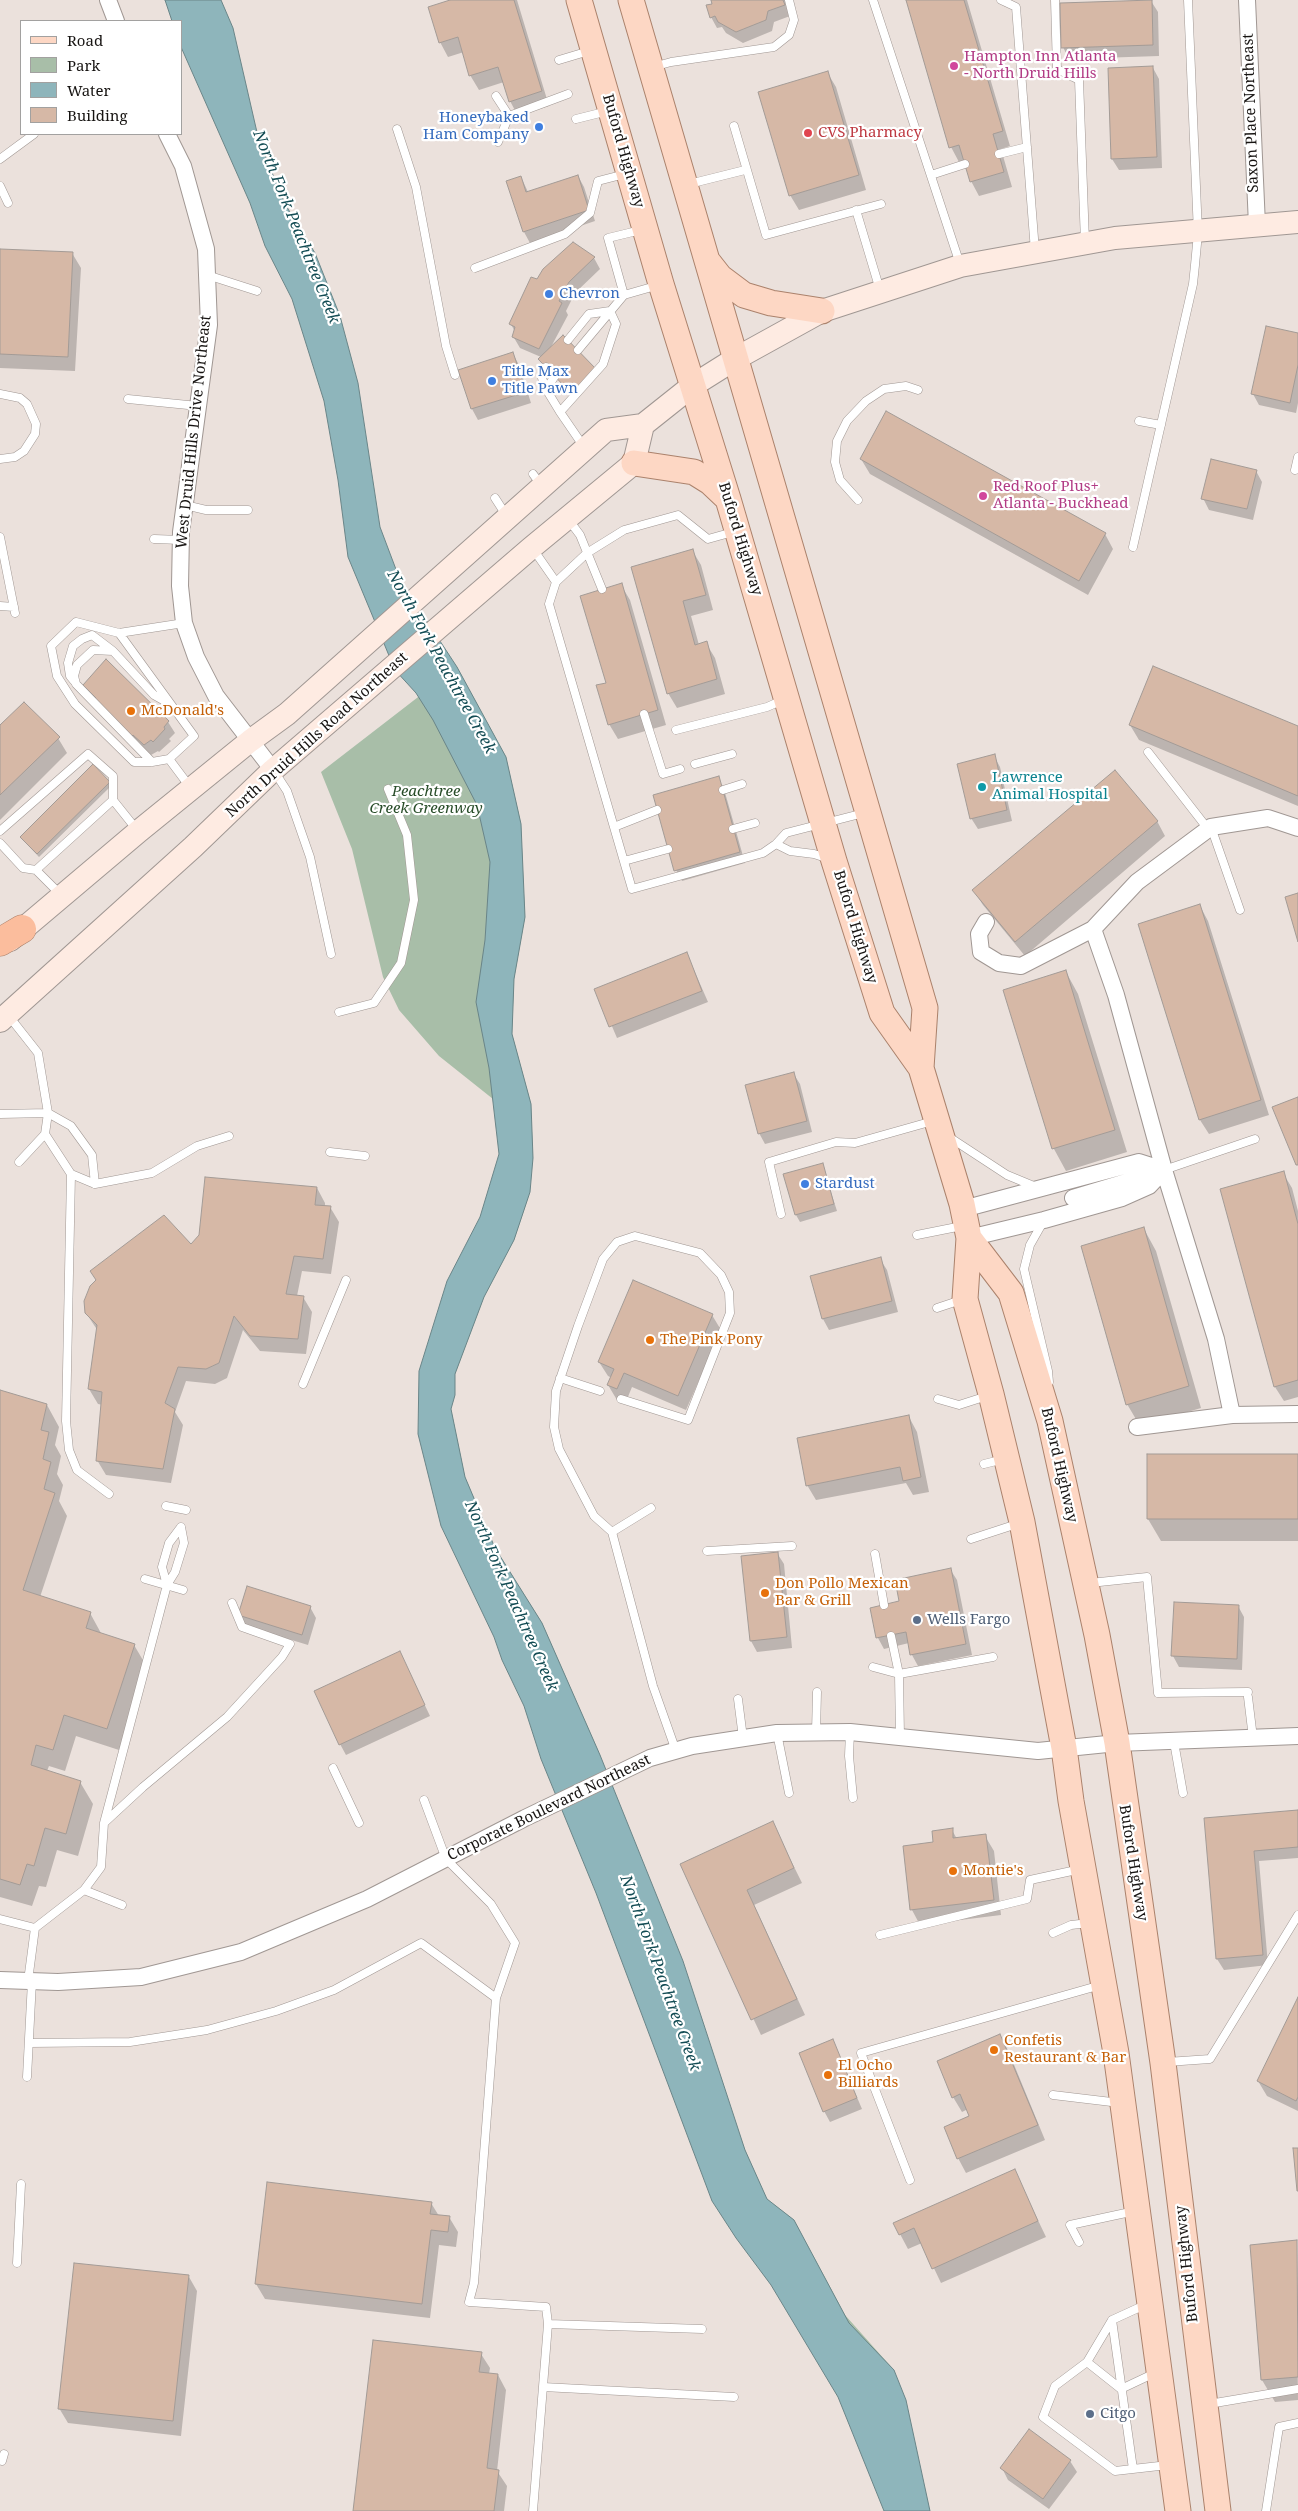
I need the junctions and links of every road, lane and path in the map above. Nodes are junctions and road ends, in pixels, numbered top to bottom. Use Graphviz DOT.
graph roads {
  1 [pos="108,0"];
  2 [pos="580,0"];
  3 [pos="631,0"];
  4 [pos="789,0"];
  5 [pos="873,0"];
  6 [pos="1000,0"];
  7 [pos="1055,0"];
  8 [pos="1188,0"];
  9 [pos="1247,0"];
  10 [pos="116,20"];
  11 [pos="594,50"];
  12 [pos="559,60"];
  13 [pos="652,68"];
  14 [pos="568,94"];
  15 [pos="496,96"];
  16 [pos="611,110"];
  17 [pos="509,116"];
  18 [pos="576,119"];
  19 [pos="734,126"];
  20 [pos="397,129"];
  21 [pos="33,135"];
  22 [pos="168,135"];
  23 [pos="498,142"];
  24 [pos="1027,147"];
  25 [pos="999,154"];
  26 [pos="0,159"];
  27 [pos="965,164"];
  28 [pos="745,170"];
  29 [pos="629,172"];
  30 [pos="930,175"];
  31 [pos="685,184"];
  32 [pos="0,186"];
  33 [pos="8,203"];
  34 [pos="881,204"];
  35 [pos="856,210"];
  36 [pos="1298,222"];
  37 [pos="1257,225"];
  38 [pos="645,229"];
  39 [pos="1198,233"];
  40 [pos="1085,244"];
  41 [pos="1035,252"];
  42 [pos="706,258"];
  43 [pos="960,266"];
  44 [pos="476,268"];
  45 [pos="207,274"];
  46 [pos="661,284"];
  47 [pos="257,290"];
  48 [pos="880,292"];
  49 [pos="624,295"];
  50 [pos="610,311"];
  51 [pos="822,311"];
  52 [pos="568,340"];
  53 [pos="578,350"];
  54 [pos="735,359"];
  55 [pos="546,367"];
  56 [pos="454,375"];
  57 [pos="555,376"];
  58 [pos="692,386"];
  59 [pos="546,389"];
  60 [pos="918,390"];
  61 [pos="0,394"];
  62 [pos="128,399"];
  63 [pos="198,406"];
  64 [pos="560,412"];
  65 [pos="1139,421"];
  66 [pos="643,425"];
  67 [pos="1161,425"];
  68 [pos="585,449"];
  69 [pos="1298,456"];
  70 [pos="0,459"];
  71 [pos="634,463"];
  72 [pos="1295,470"];
  73 [pos="495,498"];
  74 [pos="728,499"];
  75 [pos="858,500"];
  76 [pos="185,505"];
  77 [pos="248,510"];
  78 [pos="508,518"];
  79 [pos="567,518"];
  80 [pos="738,531"];
  81 [pos="0,538"];
  82 [pos="154,539"];
  83 [pos="181,540"];
  84 [pos="1133,547"];
  85 [pos="531,548"];
  86 [pos="587,553"];
  87 [pos="556,582"];
  88 [pos="602,589"];
  89 [pos="0,606"];
  90 [pos="184,623"];
  91 [pos="119,633"];
  92 [pos="113,651"];
  93 [pos="76,684"];
  94 [pos="787,698"];
  95 [pos="172,705"];
  96 [pos="644,714"];
  97 [pos="676,730"];
  98 [pos="250,741"];
  99 [pos="1148,752"];
  100 [pos="732,754"];
  101 [pos="169,759"];
  102 [pos="152,762"];
  103 [pos="695,764"];
  104 [pos="680,769"];
  105 [pos="273,770"];
  106 [pos="742,784"];
  107 [pos="192,789"];
  108 [pos="388,789"];
  109 [pos="722,790"];
  110 [pos="114,800"];
  111 [pos="658,810"];
  112 [pos="867,812"];
  113 [pos="755,823"];
  114 [pos="824,823"];
  115 [pos="614,827"];
  116 [pos="1209,828"];
  117 [pos="1298,828"];
  118 [pos="733,829"];
  119 [pos="0,831"];
  120 [pos="138,831"];
  121 [pos="0,842"];
  122 [pos="776,844"];
  123 [pos="668,849"];
  124 [pos="624,861"];
  125 [pos="834,861"];
  126 [pos="36,870"];
  127 [pos="58,898"];
  128 [pos="1240,910"];
  129 [pos="986,922"];
  130 [pos="1093,929"];
  131 [pos="11,936"];
  132 [pos="0,949"];
  133 [pos="331,954"];
  134 [pos="339,1012"];
  135 [pos="4,1017"];
  136 [pos="921,1068"];
  137 [pos="48,1113"];
  138 [pos="0,1114"];
  139 [pos="938,1126"];
  140 [pos="45,1134"];
  141 [pos="229,1136"];
  142 [pos="1255,1139"];
  143 [pos="330,1152"];
  144 [pos="365,1156"];
  145 [pos="19,1162"];
  146 [pos="1164,1170"];
  147 [pos="71,1174"];
  148 [pos="1096,1174"];
  149 [pos="1067,1182"];
  150 [pos="95,1184"];
  151 [pos="1040,1189"];
  152 [pos="1104,1196"];
  153 [pos="1076,1204"];
  154 [pos="781,1214"];
  155 [pos="1044,1220"];
  156 [pos="966,1224"];
  157 [pos="917,1235"];
  158 [pos="346,1280"];
  159 [pos="965,1299"];
  160 [pos="937,1308"];
  161 [pos="560,1378"];
  162 [pos="303,1384"];
  163 [pos="600,1392"];
  164 [pos="991,1394"];
  165 [pos="1043,1397"];
  166 [pos="621,1399"];
  167 [pos="938,1399"];
  168 [pos="1298,1414"];
  169 [pos="1232,1415"];
  170 [pos="1137,1427"];
  171 [pos="109,1494"];
  172 [pos="166,1506"];
  173 [pos="651,1508"];
  174 [pos="186,1510"];
  175 [pos="1022,1522"];
  176 [pos="612,1532"];
  177 [pos="972,1539"];
  178 [pos="792,1546"];
  179 [pos="707,1551"];
  180 [pos="875,1554"];
  181 [pos="145,1579"];
  182 [pos="1086,1584"];
  183 [pos="166,1585"];
  184 [pos="183,1590"];
  185 [pos="232,1603"];
  186 [pos="884,1605"];
  187 [pos="891,1636"];
  188 [pos="993,1657"];
  189 [pos="873,1667"];
  190 [pos="899,1674"];
  191 [pos="817,1692"];
  192 [pos="738,1700"];
  193 [pos="816,1732"];
  194 [pos="850,1732"];
  195 [pos="777,1733"];
  196 [pos="1298,1736"];
  197 [pos="900,1737"];
  198 [pos="743,1738"];
  199 [pos="1253,1738"];
  200 [pos="1174,1742"];
  201 [pos="1117,1743"];
  202 [pos="1064,1748"];
  203 [pos="676,1750"];
  204 [pos="333,1768"];
  205 [pos="789,1793"];
  206 [pos="1183,1794"];
  207 [pos="853,1798"];
  208 [pos="424,1800"];
  209 [pos="104,1823"];
  210 [pos="359,1823"];
  211 [pos="446,1859"];
  212 [pos="1082,1868"];
  213 [pos="84,1890"];
  214 [pos="122,1904"];
  215 [pos="1298,1915"];
  216 [pos="0,1919"];
  217 [pos="1093,1922"];
  218 [pos="35,1928"];
  219 [pos="1053,1933"];
  220 [pos="880,1935"];
  221 [pos="0,1980"];
  222 [pos="30,1981"];
  223 [pos="1103,1985"];
  224 [pos="496,1998"];
  225 [pos="29,2043"];
  226 [pos="1163,2062"];
  227 [pos="27,2077"];
  228 [pos="1053,2095"];
  229 [pos="1123,2103"];
  230 [pos="910,2180"];
  231 [pos="21,2184"];
  232 [pos="1139,2210"];
  233 [pos="1079,2242"];
  234 [pos="18,2263"];
  235 [pos="1151,2303"];
  236 [pos="1112,2320"];
  237 [pos="548,2324"];
  238 [pos="702,2328"];
  239 [pos="1087,2362"];
  240 [pos="1158,2371"];
  241 [pos="543,2387"];
  242 [pos="1121,2389"];
  243 [pos="1298,2389"];
  244 [pos="734,2397"];
  245 [pos="1203,2405"];
  246 [pos="1298,2423"];
  247 [pos="1173,2465"];
  248 [pos="1133,2469"];
  249 [pos="533,2511"];
  250 [pos="1178,2511"];
  251 [pos="1218,2511"];
  252 [pos="1266,2511"];
  1 -- 10 [label="street"];
  2 -- 11 [label="main road, Buford Highway"];
  3 -- 13 [label="main road, Buford Highway"];
  4 -- 13 [label="lane"];
  5 -- 30 [label="lane"];
  6 -- 24 [label="lane"];
  7 -- 40 [label="lane"];
  8 -- 39 [label="lane"];
  9 -- 37 [label="street, Saxon Place Northeast"];
  11 -- 12 [label="lane"];
  11 -- 16 [label="main road, Buford Highway"];
  13 -- 31 [label="main road, Buford Highway"];
  14 -- 17 [label="lane"];
  15 -- 17 [label="lane"];
  16 -- 18 [label="lane"];
  16 -- 29 [label="main road, Buford Highway"];
  17 -- 23 [label="lane"];
  19 -- 28 [label="lane"];
  20 -- 56 [label="lane"];
  21 -- 26 [label="lane"];
  22 -- 45 [label="street, West Druid Hills Drive Northeast"];
  24 -- 25 [label="lane"];
  24 -- 41 [label="lane"];
  27 -- 30 [label="lane"];
  28 -- 31 [label="lane"];
  28 -- 35 [label="lane"];
  29 -- 38 [label="main road, Buford Highway"];
  29 -- 44 [label="lane"];
  30 -- 43 [label="lane"];
  31 -- 42 [label="main road, Buford Highway"];
  32 -- 33 [label="lane"];
  34 -- 35 [label="lane"];
  35 -- 48 [label="lane"];
  36 -- 37 [label="main road"];
  37 -- 39 [label="main road"];
  38 -- 46 [label="main road, Buford Highway"];
  38 -- 49 [label="lane"];
  39 -- 40 [label="main road"];
  39 -- 67 [label="lane"];
  40 -- 41 [label="main road"];
  41 -- 43 [label="main road"];
  42 -- 51 [label="main road"];
  42 -- 54 [label="main road, Buford Highway"];
  43 -- 48 [label="main road"];
  45 -- 47 [label="lane"];
  45 -- 63 [label="street, West Druid Hills Drive Northeast"];
  46 -- 49 [label="lane"];
  46 -- 58 [label="main road, Buford Highway"];
  48 -- 51 [label="main road"];
  49 -- 50 [label="lane"];
  50 -- 52 [label="lane"];
  50 -- 53 [label="lane"];
  50 -- 64 [label="lane"];
  51 -- 54 [label="main road"];
  54 -- 58 [label="main road"];
  54 -- 112 [label="main road, Buford Highway"];
  55 -- 59 [label="lane"];
  57 -- 59 [label="lane"];
  58 -- 66 [label="main road"];
  58 -- 74 [label="main road, Buford Highway"];
  59 -- 64 [label="lane"];
  60 -- 75 [label="lane"];
  61 -- 70 [label="lane"];
  62 -- 63 [label="lane"];
  63 -- 76 [label="street, West Druid Hills Drive Northeast"];
  64 -- 68 [label="lane"];
  65 -- 67 [label="lane"];
  66 -- 68 [label="main road"];
  66 -- 71 [label="main road"];
  67 -- 84 [label="lane"];
  68 -- 78 [label="main road"];
  69 -- 72 [label="lane"];
  71 -- 74 [label="main road"];
  71 -- 79 [label="main road, North Druid Hills Road Northeast"];
  73 -- 78 [label="lane"];
  74 -- 80 [label="main road, Buford Highway"];
  76 -- 77 [label="lane"];
  76 -- 83 [label="street, West Druid Hills Drive Northeast"];
  78 -- 98 [label="main road"];
  79 -- 85 [label="main road, North Druid Hills Road Northeast"];
  79 -- 86 [label="lane"];
  80 -- 86 [label="lane"];
  80 -- 94 [label="main road, Buford Highway"];
  81 -- 89 [label="lane"];
  82 -- 83 [label="lane"];
  83 -- 90 [label="street, West Druid Hills Drive Northeast"];
  85 -- 87 [label="lane"];
  85 -- 105 [label="main road, North Druid Hills Road Northeast"];
  86 -- 87 [label="lane"];
  86 -- 88 [label="lane"];
  87 -- 115 [label="lane"];
  90 -- 91 [label="lane"];
  90 -- 98 [label="street, West Druid Hills Drive Northeast"];
  91 -- 95 [label="lane"];
  91 -- 102 [label="lane"];
  92 -- 93 [label="lane"];
  92 -- 93 [label="lane"];
  92 -- 95 [label="lane"];
  93 -- 102 [label="lane"];
  94 -- 97 [label="lane"];
  94 -- 114 [label="main road, Buford Highway"];
  95 -- 101 [label="lane"];
  96 -- 104 [label="lane"];
  98 -- 105 [label="street, West Druid Hills Drive Northeast"];
  98 -- 107 [label="main road"];
  99 -- 116 [label="lane"];
  100 -- 103 [label="lane"];
  101 -- 102 [label="lane"];
  101 -- 107 [label="lane"];
  105 -- 133 [label="lane"];
  105 -- 135 [label="main road, North Druid Hills Road Northeast"];
  106 -- 109 [label="lane"];
  107 -- 120 [label="main road"];
  108 -- 134 [label="lane"];
  110 -- 119 [label="lane"];
  110 -- 120 [label="lane"];
  110 -- 126 [label="lane"];
  111 -- 115 [label="lane"];
  112 -- 114 [label="lane"];
  112 -- 136 [label="main road, Buford Highway"];
  113 -- 118 [label="lane"];
  114 -- 122 [label="lane"];
  114 -- 125 [label="main road, Buford Highway"];
  115 -- 124 [label="lane"];
  116 -- 117 [label="street"];
  116 -- 128 [label="lane"];
  116 -- 130 [label="street"];
  120 -- 127 [label="main road"];
  121 -- 126 [label="lane"];
  122 -- 124 [label="lane"];
  122 -- 125 [label="lane"];
  123 -- 124 [label="lane"];
  125 -- 136 [label="main road, Buford Highway"];
  126 -- 127 [label="lane"];
  127 -- 131 [label="main road"];
  129 -- 130 [label="street"];
  130 -- 146 [label="street"];
  131 -- 132 [label="main road"];
  135 -- 137 [label="lane"];
  136 -- 139 [label="main road, Buford Highway"];
  137 -- 138 [label="lane"];
  137 -- 140 [label="lane"];
  137 -- 150 [label="lane"];
  139 -- 151 [label="lane"];
  139 -- 154 [label="lane"];
  139 -- 156 [label="main road, Buford Highway"];
  140 -- 145 [label="lane"];
  140 -- 147 [label="lane"];
  141 -- 150 [label="lane"];
  142 -- 146 [label="lane"];
  143 -- 144 [label="lane"];
  146 -- 148 [label="street"];
  146 -- 152 [label="street"];
  146 -- 169 [label="street"];
  147 -- 150 [label="lane"];
  147 -- 171 [label="lane"];
  148 -- 149 [label="street"];
  148 -- 152 [label="street"];
  149 -- 151 [label="street"];
  149 -- 153 [label="street"];
  151 -- 156 [label="street"];
  152 -- 153 [label="street"];
  153 -- 155 [label="street"];
  155 -- 156 [label="street"];
  155 -- 165 [label="lane"];
  156 -- 157 [label="lane"];
  156 -- 159 [label="main road, Buford Highway"];
  156 -- 165 [label="main road, Buford Highway"];
  158 -- 162 [label="lane"];
  159 -- 160 [label="lane"];
  159 -- 164 [label="main road, Buford Highway"];
  161 -- 163 [label="lane"];
  161 -- 166 [label="lane"];
  161 -- 176 [label="lane"];
  164 -- 167 [label="lane"];
  164 -- 175 [label="main road, Buford Highway"];
  165 -- 182 [label="main road, Buford Highway"];
  168 -- 169 [label="street"];
  169 -- 170 [label="street"];
  172 -- 174 [label="lane"];
  173 -- 176 [label="lane"];
  175 -- 177 [label="lane"];
  175 -- 202 [label="main road, Buford Highway"];
  176 -- 203 [label="lane"];
  178 -- 179 [label="lane"];
  180 -- 186 [label="lane"];
  181 -- 183 [label="lane"];
  182 -- 199 [label="lane"];
  182 -- 201 [label="main road, Buford Highway"];
  183 -- 183 [label="lane"];
  183 -- 184 [label="lane"];
  183 -- 209 [label="lane"];
  185 -- 209 [label="lane"];
  187 -- 190 [label="lane"];
  188 -- 190 [label="lane"];
  189 -- 190 [label="lane"];
  190 -- 197 [label="lane"];
  191 -- 193 [label="lane"];
  192 -- 198 [label="lane"];
  193 -- 194 [label="street, Corporate Boulevard Northeast"];
  193 -- 195 [label="street, Corporate Boulevard Northeast"];
  194 -- 197 [label="street, Corporate Boulevard Northeast"];
  194 -- 207 [label="lane"];
  195 -- 198 [label="street, Corporate Boulevard Northeast"];
  195 -- 205 [label="lane"];
  196 -- 199 [label="street, Corporate Boulevard Northeast"];
  197 -- 202 [label="street, Corporate Boulevard Northeast"];
  198 -- 203 [label="street, Corporate Boulevard Northeast"];
  199 -- 200 [label="street, Corporate Boulevard Northeast"];
  200 -- 201 [label="street, Corporate Boulevard Northeast"];
  200 -- 206 [label="lane"];
  201 -- 202 [label="street, Corporate Boulevard Northeast"];
  201 -- 226 [label="main road, Buford Highway"];
  202 -- 212 [label="main road, Buford Highway"];
  203 -- 211 [label="street, Corporate Boulevard Northeast"];
  204 -- 210 [label="lane"];
  208 -- 211 [label="lane"];
  209 -- 213 [label="lane"];
  211 -- 222 [label="street, Corporate Boulevard Northeast"];
  211 -- 224 [label="lane"];
  212 -- 217 [label="main road, Buford Highway"];
  212 -- 220 [label="lane"];
  213 -- 214 [label="lane"];
  213 -- 218 [label="lane"];
  215 -- 226 [label="lane"];
  216 -- 218 [label="lane"];
  217 -- 219 [label="lane"];
  217 -- 223 [label="main road, Buford Highway"];
  218 -- 222 [label="lane"];
  221 -- 222 [label="street, Corporate Boulevard Northeast"];
  222 -- 225 [label="lane"];
  223 -- 229 [label="main road, Buford Highway"];
  223 -- 230 [label="lane"];
  224 -- 225 [label="lane"];
  224 -- 237 [label="lane"];
  225 -- 227 [label="lane"];
  226 -- 245 [label="main road, Buford Highway"];
  228 -- 229 [label="lane"];
  229 -- 232 [label="main road, Buford Highway"];
  231 -- 234 [label="lane"];
  232 -- 233 [label="lane"];
  232 -- 235 [label="main road, Buford Highway"];
  235 -- 236 [label="lane"];
  235 -- 240 [label="main road, Buford Highway"];
  236 -- 239 [label="lane"];
  236 -- 242 [label="lane"];
  237 -- 238 [label="lane"];
  237 -- 241 [label="lane"];
  239 -- 242 [label="lane"];
  239 -- 248 [label="lane"];
  240 -- 242 [label="lane"];
  240 -- 247 [label="main road, Buford Highway"];
  241 -- 244 [label="lane"];
  241 -- 249 [label="lane"];
  242 -- 248 [label="lane"];
  243 -- 245 [label="lane"];
  245 -- 251 [label="main road, Buford Highway"];
  246 -- 252 [label="lane"];
  247 -- 248 [label="lane"];
  247 -- 250 [label="main road, Buford Highway"];
}
